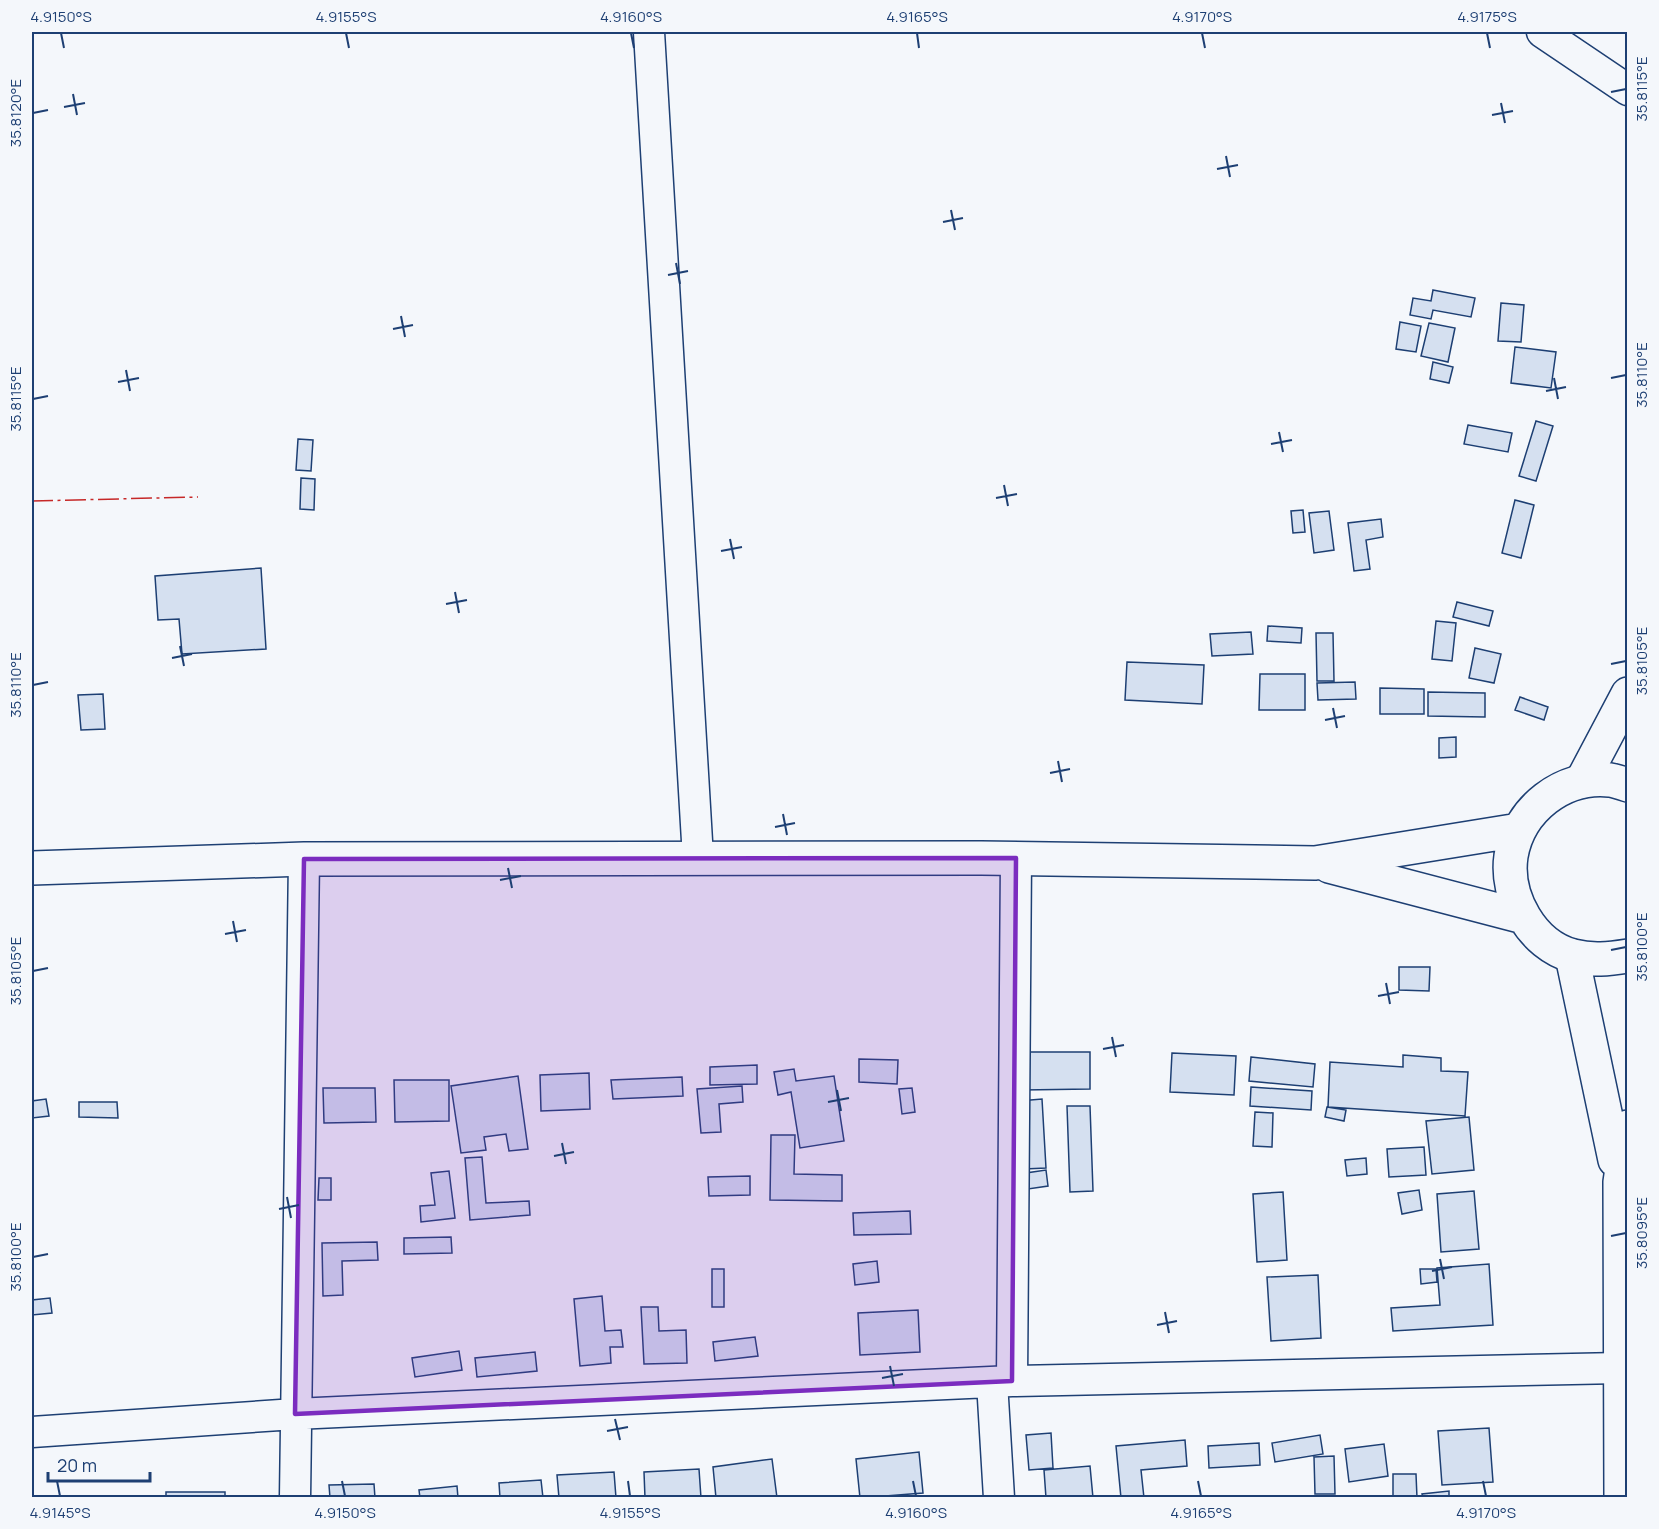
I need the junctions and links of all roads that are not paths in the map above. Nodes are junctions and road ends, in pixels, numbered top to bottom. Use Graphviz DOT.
graph roads {
  1 [pos="649,32"];
  2 [pos="1542,32"];
  3 [pos="1628,90"];
  4 [pos="1628,694"];
  5 [pos="1582,781"];
  6 [pos="1628,785"];
  7 [pos="1519,830"];
  8 [pos="698,858"];
  9 [pos="1016,858"];
  10 [pos="304,859"];
  11 [pos="1315,863"];
  12 [pos="32,868"];
  13 [pos="1524,917"];
  14 [pos="1572,956"];
  15 [pos="1628,956"];
  16 [pos="1628,1127"];
  17 [pos="1620,1182"];
  18 [pos="1620,1368"];
  19 [pos="1002,1381"];
  20 [pos="295,1414"];
  21 [pos="32,1432"];
  22 [pos="295,1497"];
  23 [pos="999,1497"];
  24 [pos="1621,1497"];
  1 -- 8 [label="street"];
  2 -- 3 [label="street"];
  4 -- 5 [label="main road"];
  5 -- 6 [label="main road"];
  5 -- 7 [label="main road"];
  7 -- 11 [label="main road"];
  7 -- 13 [label="main road"];
  8 -- 9 [label="main road"];
  8 -- 10 [label="main road"];
  9 -- 11 [label="main road"];
  9 -- 19 [label="street"];
  10 -- 12 [label="main road"];
  10 -- 20 [label="street"];
  11 -- 13 [label="main road"];
  13 -- 14 [label="main road"];
  14 -- 15 [label="main road"];
  14 -- 17 [label="main road"];
  16 -- 17 [label="main road"];
  17 -- 18 [label="main road"];
  18 -- 19 [label="street"];
  18 -- 24 [label="main road"];
  19 -- 20 [label="street"];
  19 -- 23 [label="street"];
  20 -- 21 [label="street"];
  20 -- 22 [label="street"];
}
